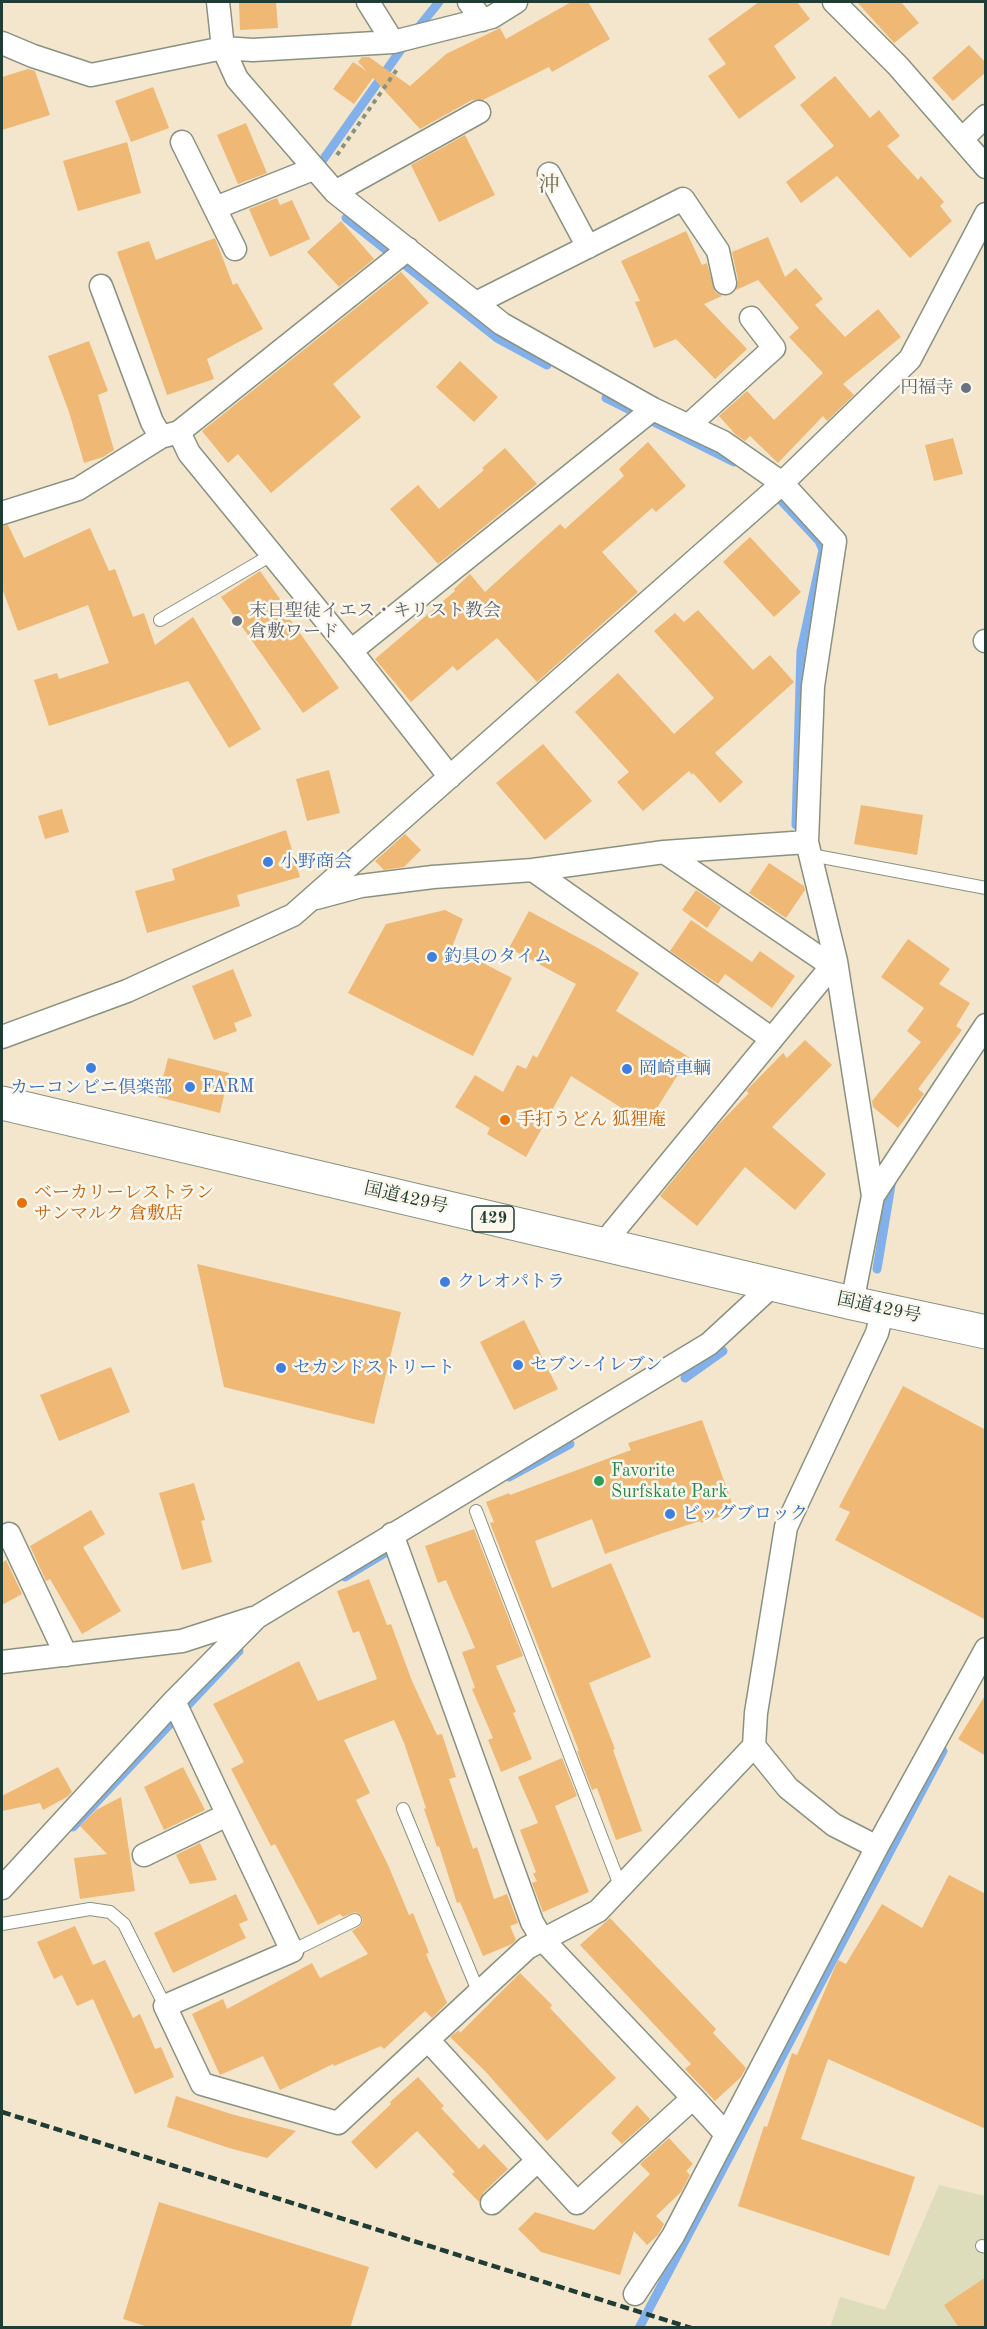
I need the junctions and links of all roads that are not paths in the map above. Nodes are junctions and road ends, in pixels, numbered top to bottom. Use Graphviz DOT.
graph roads {
  1 [pos="218,2"];
  2 [pos="368,2"];
  3 [pos="516,2"];
  4 [pos="834,2"];
  5 [pos="476,10"];
  6 [pos="408,38"];
  7 [pos="2,43"];
  8 [pos="223,48"];
  9 [pos="479,112"];
  10 [pos="986,116"];
  11 [pos="963,138"];
  12 [pos="182,142"];
  13 [pos="986,167"];
  14 [pos="549,174"];
  15 [pos="323,180"];
  16 [pos="215,208"];
  17 [pos="986,214"];
  18 [pos="588,247"];
  19 [pos="235,249"];
  20 [pos="400,256"];
  21 [pos="725,283"];
  22 [pos="101,286"];
  23 [pos="476,303"];
  24 [pos="751,318"];
  25 [pos="646,414"];
  26 [pos="689,425"];
  27 [pos="170,434"];
  28 [pos="775,489"];
  29 [pos="2,513"];
  30 [pos="273,554"];
  31 [pos="160,620"];
  32 [pos="351,651"];
  33 [pos="450,777"];
  34 [pos="809,849"];
  35 [pos="664,852"];
  36 [pos="533,870"];
  37 [pos="986,888"];
  38 [pos="311,899"];
  39 [pos="834,963"];
  40 [pos="986,1025"];
  41 [pos="2,1037"];
  42 [pos="772,1039"];
  43 [pos="2,1103"];
  44 [pos="873,1196"];
  45 [pos="603,1244"];
  46 [pos="775,1283"];
  47 [pos="868,1306"];
  48 [pos="986,1332"];
  49 [pos="476,1511"];
  50 [pos="2,1537"];
  51 [pos="395,1542"];
  52 [pos="257,1617"];
  53 [pos="986,1649"];
  54 [pos="66,1654"];
  55 [pos="2,1662"];
  56 [pos="178,1710"];
  57 [pos="754,1746"];
  58 [pos="403,1809"];
  59 [pos="227,1815"];
  60 [pos="877,1847"];
  61 [pos="144,1855"];
  62 [pos="2,1888"];
  63 [pos="621,1888"];
  64 [pos="355,1920"];
  65 [pos="2,1924"];
  66 [pos="542,1939"];
  67 [pos="292,1951"];
  68 [pos="478,1991"];
  69 [pos="165,2006"];
  70 [pos="429,2040"];
  71 [pos="693,2098"];
  72 [pos="726,2133"];
  73 [pos="537,2161"];
  74 [pos="492,2203"];
  75 [pos="635,2294"];
  1 -- 8 [label="street"];
  2 -- 6 [label="street"];
  3 -- 5 [label="street"];
  4 -- 11 [label="street"];
  5 -- 6 [label="street"];
  6 -- 8 [label="street"];
  7 -- 8 [label="street"];
  8 -- 15 [label="street"];
  9 -- 15 [label="street"];
  10 -- 11 [label="street"];
  11 -- 13 [label="street"];
  12 -- 16 [label="street"];
  14 -- 18 [label="street"];
  15 -- 16 [label="street"];
  15 -- 20 [label="street"];
  16 -- 19 [label="street"];
  17 -- 28 [label="street"];
  18 -- 21 [label="street"];
  18 -- 23 [label="street"];
  20 -- 23 [label="street"];
  20 -- 27 [label="street"];
  22 -- 27 [label="street"];
  23 -- 25 [label="street"];
  24 -- 26 [label="street"];
  25 -- 26 [label="street"];
  25 -- 32 [label="street"];
  26 -- 28 [label="street"];
  27 -- 29 [label="street"];
  27 -- 30 [label="street"];
  28 -- 33 [label="street"];
  28 -- 34 [label="street"];
  30 -- 31 [label="lane"];
  30 -- 32 [label="street"];
  32 -- 33 [label="street"];
  33 -- 38 [label="street"];
  34 -- 35 [label="street"];
  34 -- 37 [label="lane"];
  34 -- 39 [label="street"];
  35 -- 36 [label="street"];
  35 -- 39 [label="street"];
  36 -- 38 [label="street"];
  36 -- 42 [label="street"];
  38 -- 41 [label="street"];
  39 -- 42 [label="street"];
  39 -- 44 [label="street"];
  40 -- 44 [label="street"];
  42 -- 45 [label="street"];
  43 -- 45 [label="highway, 国道429号 / 429"];
  44 -- 47 [label="street"];
  45 -- 46 [label="highway, 国道429号 / 429"];
  46 -- 47 [label="highway, 国道429号 / 429"];
  46 -- 51 [label="street"];
  47 -- 48 [label="highway, 国道429号 / 429"];
  47 -- 57 [label="street"];
  49 -- 63 [label="lane"];
  50 -- 54 [label="street"];
  51 -- 52 [label="street"];
  51 -- 66 [label="street"];
  52 -- 54 [label="street"];
  52 -- 56 [label="street"];
  53 -- 60 [label="street"];
  54 -- 55 [label="street"];
  56 -- 59 [label="street"];
  56 -- 62 [label="street"];
  57 -- 60 [label="street"];
  57 -- 63 [label="street"];
  58 -- 68 [label="lane"];
  59 -- 61 [label="street"];
  59 -- 67 [label="street"];
  60 -- 72 [label="street"];
  63 -- 66 [label="street"];
  64 -- 67 [label="lane"];
  65 -- 69 [label="lane"];
  66 -- 68 [label="street"];
  66 -- 71 [label="street"];
  67 -- 69 [label="street"];
  68 -- 70 [label="street"];
  69 -- 70 [label="street"];
  70 -- 73 [label="street"];
  71 -- 72 [label="street"];
  71 -- 73 [label="street"];
  72 -- 75 [label="street"];
  73 -- 74 [label="street"];
}
